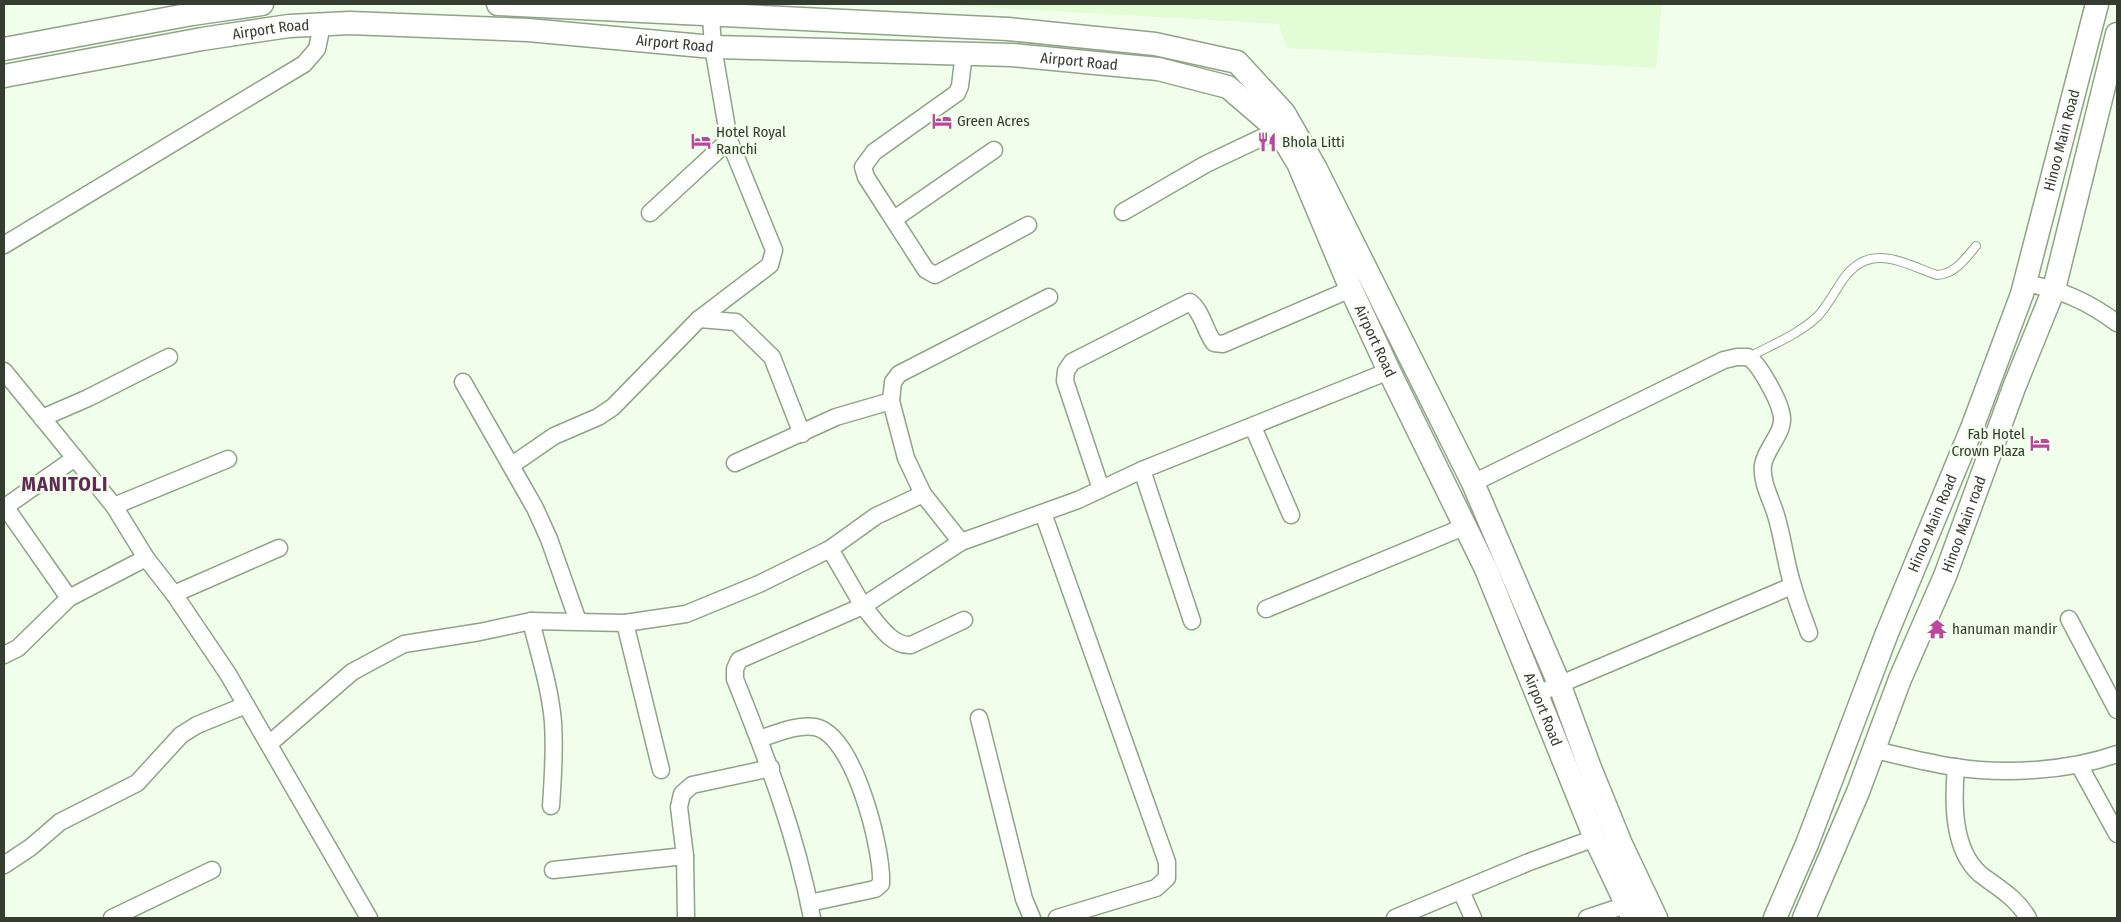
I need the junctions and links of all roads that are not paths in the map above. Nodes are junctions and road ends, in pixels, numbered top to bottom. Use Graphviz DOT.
graph roads {
  1 [pos="262,4"];
  2 [pos="498,4"];
  3 [pos="2097,4"];
  4 [pos="711,16"];
  5 [pos="322,25"];
  6 [pos="2117,34"];
  7 [pos="713,47"];
  8 [pos="4,49"];
  9 [pos="964,52"];
  10 [pos="4,76"];
  11 [pos="1278,130"];
  12 [pos="729,140"];
  13 [pos="994,150"];
  14 [pos="1123,212"];
  15 [pos="650,213"];
  16 [pos="894,219"];
  17 [pos="1028,225"];
  18 [pos="4,245"];
  19 [pos="1976,246"];
  20 [pos="2025,283"];
  21 [pos="1351,289"];
  22 [pos="2054,289"];
  23 [pos="1050,297"];
  24 [pos="699,318"];
  25 [pos="2117,323"];
  26 [pos="169,357"];
  27 [pos="1748,357"];
  28 [pos="4,371"];
  29 [pos="1389,371"];
  30 [pos="463,382"];
  31 [pos="891,401"];
  32 [pos="42,418"];
  33 [pos="1253,426"];
  34 [pos="802,434"];
  35 [pos="74,458"];
  36 [pos="228,460"];
  37 [pos="735,463"];
  38 [pos="512,465"];
  39 [pos="1142,470"];
  40 [pos="1473,483"];
  41 [pos="1101,489"];
  42 [pos="922,494"];
  43 [pos="4,506"];
  44 [pos="114,506"];
  45 [pos="1043,513"];
  46 [pos="1291,515"];
  47 [pos="1466,526"];
  48 [pos="961,542"];
  49 [pos="279,548"];
  50 [pos="830,549"];
  51 [pos="146,558"];
  52 [pos="1792,586"];
  53 [pos="174,594"];
  54 [pos="69,598"];
  55 [pos="863,606"];
  56 [pos="1266,609"];
  57 [pos="2069,619"];
  58 [pos="964,620"];
  59 [pos="531,621"];
  60 [pos="578,621"];
  61 [pos="1192,621"];
  62 [pos="625,623"];
  63 [pos="1809,633"];
  64 [pos="4,655"];
  65 [pos="1560,686"];
  66 [pos="1537,694"];
  67 [pos="246,705"];
  68 [pos="2117,710"];
  69 [pos="979,718"];
  70 [pos="759,739"];
  71 [pos="269,744"];
  72 [pos="1875,750"];
  73 [pos="2117,754"];
  74 [pos="2079,765"];
  75 [pos="771,768"];
  76 [pos="1956,768"];
  77 [pos="661,770"];
  78 [pos="551,806"];
  79 [pos="2117,834"];
  80 [pos="1595,838"];
  81 [pos="685,856"];
  82 [pos="4,865"];
  83 [pos="212,870"];
  84 [pos="553,870"];
  85 [pos="1461,891"];
  86 [pos="810,911"];
  87 [pos="1630,912"];
  88 [pos="112,918"];
  89 [pos="368,918"];
  90 [pos="686,918"];
  91 [pos="1032,918"];
  92 [pos="1057,918"];
  93 [pos="1395,918"];
  94 [pos="1473,918"];
  95 [pos="1587,918"];
  96 [pos="1656,918"];
  97 [pos="1775,918"];
  98 [pos="1804,918"];
  99 [pos="2028,918"];
  1 -- 8 [label="street, Airport Road"];
  2 -- 4 [label="street, Airport Road"];
  3 -- 20 [label="street, Hinoo Main Road"];
  4 -- 7 [label="street"];
  4 -- 40 [label="street, Airport Road"];
  5 -- 7 [label="street, Airport Road"];
  5 -- 10 [label="street, Airport Road"];
  5 -- 18 [label="street"];
  6 -- 22 [label="street, Hinoo Main road"];
  7 -- 9 [label="street, Airport Road"];
  7 -- 12 [label="street"];
  9 -- 11 [label="street, Airport Road"];
  9 -- 16 [label="street"];
  11 -- 14 [label="street"];
  11 -- 21 [label="street, Airport Road"];
  12 -- 15 [label="street"];
  12 -- 24 [label="street"];
  13 -- 16 [label="street"];
  16 -- 17 [label="street"];
  19 -- 27 [label="lane"];
  20 -- 22 [label="street"];
  20 -- 97 [label="street, Hinoo Main Road"];
  21 -- 29 [label="street, Airport Road"];
  21 -- 41 [label="street"];
  22 -- 25 [label="street"];
  22 -- 72 [label="street, Hinoo Main road"];
  23 -- 31 [label="street"];
  24 -- 34 [label="street"];
  24 -- 38 [label="street"];
  26 -- 32 [label="street"];
  27 -- 40 [label="street"];
  27 -- 52 [label="street"];
  28 -- 32 [label="street"];
  29 -- 33 [label="street"];
  29 -- 47 [label="street, Airport Road"];
  30 -- 38 [label="street"];
  31 -- 34 [label="street"];
  31 -- 42 [label="street"];
  32 -- 35 [label="street"];
  33 -- 39 [label="street"];
  33 -- 46 [label="street"];
  34 -- 37 [label="street"];
  35 -- 43 [label="street"];
  35 -- 44 [label="street"];
  36 -- 44 [label="street"];
  38 -- 60 [label="street"];
  39 -- 41 [label="street"];
  39 -- 61 [label="street"];
  40 -- 65 [label="street, Airport Road"];
  41 -- 45 [label="street"];
  42 -- 48 [label="street"];
  42 -- 50 [label="street"];
  43 -- 54 [label="street"];
  44 -- 51 [label="street"];
  45 -- 48 [label="street"];
  45 -- 92 [label="street"];
  47 -- 56 [label="street"];
  47 -- 66 [label="street, Airport Road"];
  48 -- 55 [label="street"];
  49 -- 53 [label="street"];
  50 -- 55 [label="street"];
  50 -- 62 [label="street"];
  51 -- 53 [label="street"];
  51 -- 54 [label="street"];
  52 -- 63 [label="street"];
  52 -- 65 [label="street"];
  53 -- 67 [label="street"];
  54 -- 64 [label="street"];
  55 -- 58 [label="street"];
  55 -- 70 [label="street"];
  57 -- 68 [label="street"];
  59 -- 60 [label="street"];
  59 -- 71 [label="street"];
  59 -- 78 [label="street"];
  60 -- 62 [label="street"];
  62 -- 77 [label="street"];
  65 -- 66 [label="street"];
  65 -- 96 [label="street, Airport Road"];
  66 -- 80 [label="street, Airport Road"];
  67 -- 71 [label="street"];
  67 -- 82 [label="street"];
  69 -- 91 [label="street"];
  70 -- 75 [label="street"];
  70 -- 86 [label="street"];
  71 -- 89 [label="street"];
  72 -- 76 [label="street"];
  72 -- 98 [label="street, Hinoo Main road"];
  73 -- 74 [label="street"];
  74 -- 76 [label="street"];
  74 -- 79 [label="street"];
  75 -- 81 [label="street"];
  75 -- 86 [label="street"];
  76 -- 99 [label="street"];
  80 -- 85 [label="street"];
  80 -- 87 [label="street, Airport Road"];
  81 -- 84 [label="street"];
  81 -- 90 [label="street"];
  83 -- 88 [label="street"];
  85 -- 93 [label="street"];
  85 -- 94 [label="street"];
  87 -- 95 [label="street"];
}
